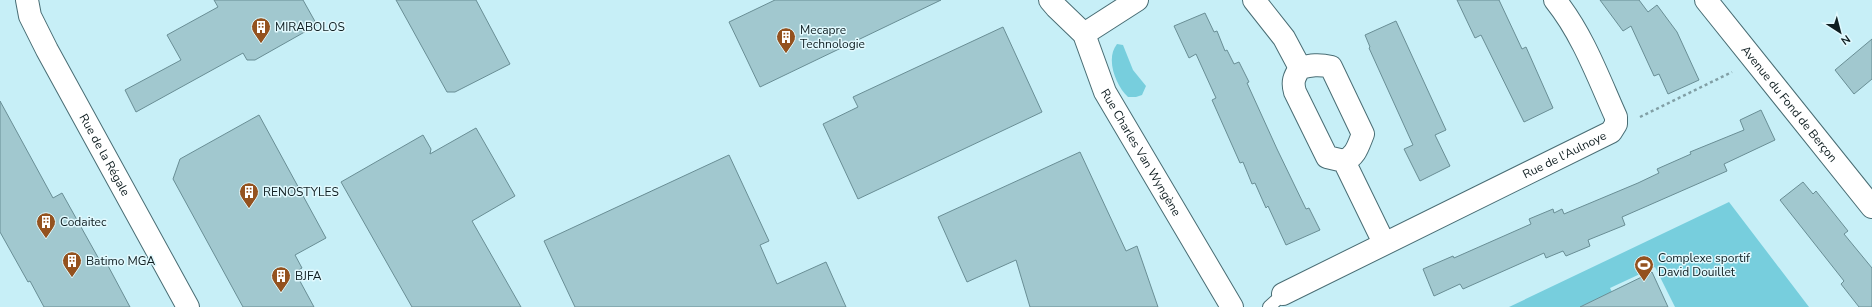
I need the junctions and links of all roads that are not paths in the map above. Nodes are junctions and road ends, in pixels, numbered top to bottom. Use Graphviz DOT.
graph roads {
  1 [pos="27,0"];
  2 [pos="1050,0"];
  3 [pos="1137,0"];
  4 [pos="1254,0"];
  5 [pos="1555,0"];
  6 [pos="1706,0"];
  7 [pos="1084,34"];
  8 [pos="1300,68"];
  9 [pos="1344,162"];
  10 [pos="1872,207"];
  11 [pos="1384,243"];
  12 [pos="1276,301"];
  13 [pos="188,307"];
  14 [pos="1232,307"];
  1 -- 13 [label="street, Rue de la Régale"];
  2 -- 7 [label="street, Rue Charles Van Wyngène"];
  3 -- 7 [label="street"];
  4 -- 8 [label="street"];
  5 -- 11 [label="street, Rue de l'Aulnoye"];
  6 -- 10 [label="street, Avenue du Fond de Berçon"];
  7 -- 14 [label="street, Rue Charles Van Wyngène"];
  8 -- 9 [label="street"];
  8 -- 9 [label="street"];
  9 -- 11 [label="street"];
  11 -- 12 [label="street, Rue de l'Aulnoye"];
}
